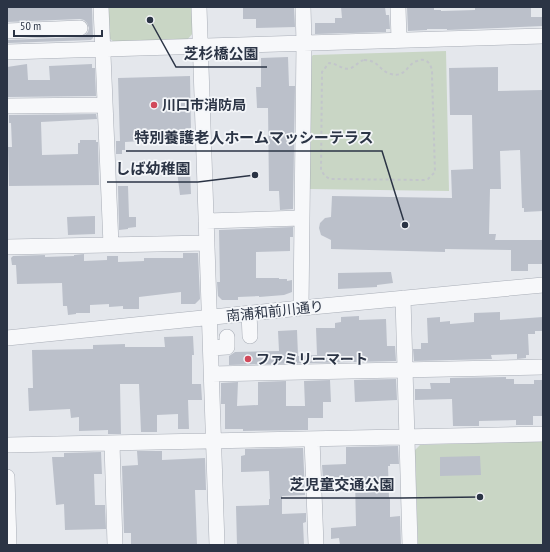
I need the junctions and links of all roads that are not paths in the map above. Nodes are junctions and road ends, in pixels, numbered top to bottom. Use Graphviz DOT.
graph roads {
  1 [pos="101,7"];
  2 [pos="199,7"];
  3 [pos="303,7"];
  4 [pos="398,7"];
  5 [pos="80,28"];
  6 [pos="7,31"];
  7 [pos="543,36"];
  8 [pos="399,40"];
  9 [pos="304,43"];
  10 [pos="200,46"];
  11 [pos="103,49"];
  12 [pos="7,52"];
  13 [pos="105,105"];
  14 [pos="7,106"];
  15 [pos="302,218"];
  16 [pos="206,221"];
  17 [pos="207,243"];
  18 [pos="111,245"];
  19 [pos="7,247"];
  20 [pos="543,285"];
  21 [pos="402,298"];
  22 [pos="301,308"];
  23 [pos="249,313"];
  24 [pos="210,317"];
  25 [pos="250,336"];
  26 [pos="227,337"];
  27 [pos="7,338"];
  28 [pos="211,348"];
  29 [pos="543,367"];
  30 [pos="405,371"];
  31 [pos="212,374"];
  32 [pos="543,434"];
  33 [pos="407,436"];
  34 [pos="312,439"];
  35 [pos="213,441"];
  36 [pos="112,443"];
  37 [pos="7,445"];
  38 [pos="7,477"];
  39 [pos="9,545"];
  40 [pos="115,545"];
  41 [pos="218,545"];
  42 [pos="316,545"];
  43 [pos="410,545"];
  1 -- 11 [label="street"];
  2 -- 10 [label="street"];
  3 -- 9 [label="street"];
  4 -- 8 [label="street"];
  5 -- 6 [label="street"];
  7 -- 8 [label="street"];
  8 -- 9 [label="street"];
  9 -- 10 [label="street"];
  9 -- 15 [label="street"];
  10 -- 11 [label="street"];
  10 -- 16 [label="street"];
  11 -- 12 [label="street"];
  11 -- 13 [label="street"];
  13 -- 14 [label="street"];
  13 -- 18 [label="street"];
  15 -- 16 [label="street"];
  15 -- 22 [label="street"];
  16 -- 17 [label="street"];
  17 -- 18 [label="street"];
  17 -- 24 [label="street"];
  18 -- 19 [label="street"];
  20 -- 21 [label="street, 南浦和前川通り"];
  21 -- 22 [label="street, 南浦和前川通り"];
  21 -- 30 [label="street"];
  22 -- 23 [label="street, 南浦和前川通り"];
  23 -- 24 [label="street, 南浦和前川通り"];
  23 -- 25 [label="street"];
  24 -- 27 [label="street, 南浦和前川通り"];
  24 -- 28 [label="street"];
  26 -- 28 [label="street"];
  28 -- 31 [label="street"];
  29 -- 30 [label="street"];
  30 -- 31 [label="street"];
  30 -- 33 [label="street"];
  31 -- 35 [label="street"];
  32 -- 33 [label="street"];
  33 -- 34 [label="street"];
  33 -- 43 [label="street"];
  34 -- 35 [label="street"];
  34 -- 42 [label="street"];
  35 -- 36 [label="street"];
  35 -- 41 [label="street"];
  36 -- 37 [label="street"];
  36 -- 40 [label="street"];
  38 -- 39 [label="street"];
}
